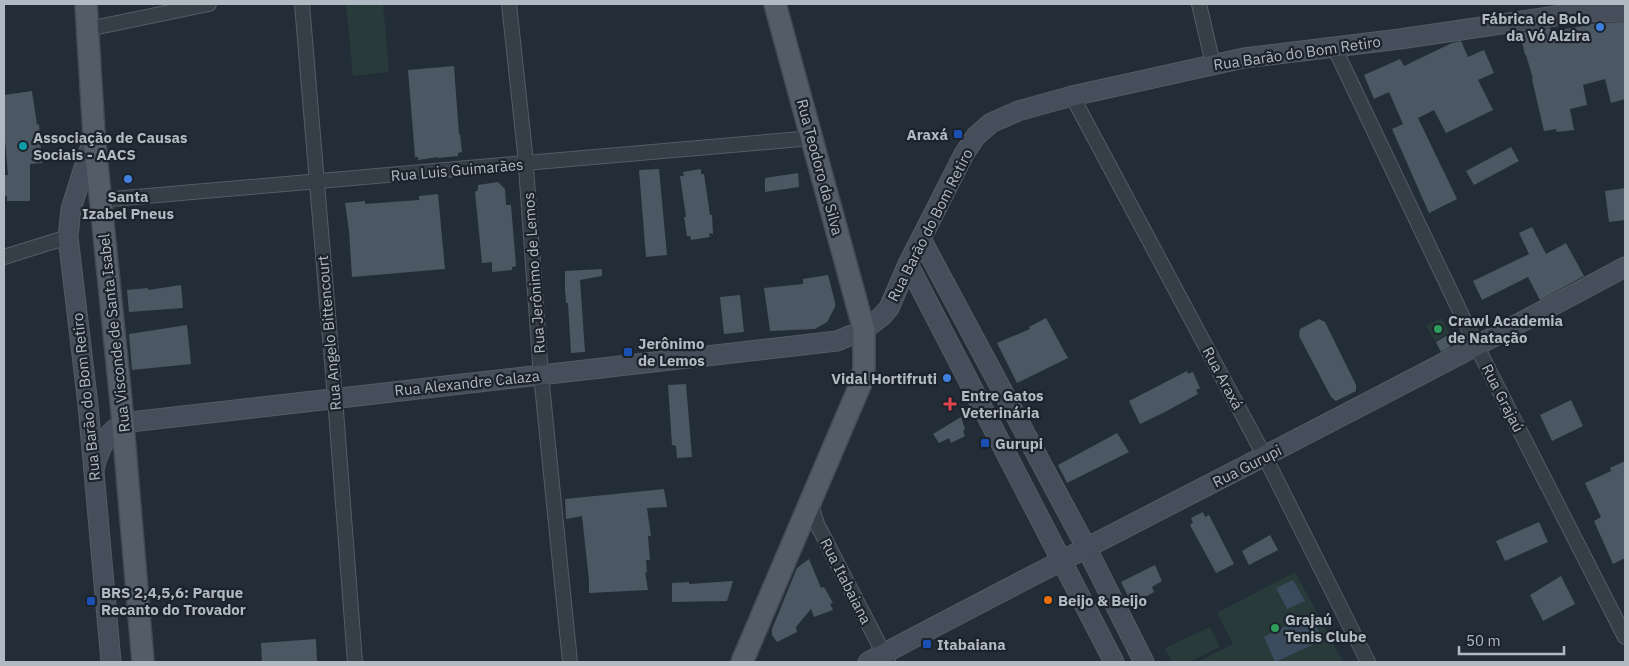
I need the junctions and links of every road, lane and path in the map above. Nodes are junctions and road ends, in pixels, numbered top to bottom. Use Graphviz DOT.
graph roads {
  1 [pos="86,4"];
  2 [pos="209,4"];
  3 [pos="302,4"];
  4 [pos="509,4"];
  5 [pos="775,4"];
  6 [pos="1200,4"];
  7 [pos="1586,8"];
  8 [pos="1625,11"];
  9 [pos="88,29"];
  10 [pos="1334,48"];
  11 [pos="1214,64"];
  12 [pos="1072,96"];
  13 [pos="94,135"];
  14 [pos="812,138"];
  15 [pos="526,164"];
  16 [pos="316,182"];
  17 [pos="101,200"];
  18 [pos="68,237"];
  19 [pos="921,239"];
  20 [pos="4,257"];
  21 [pos="908,264"];
  22 [pos="1625,267"];
  23 [pos="864,330"];
  24 [pos="1477,347"];
  25 [pos="542,375"];
  26 [pos="336,398"];
  27 [pos="123,424"];
  28 [pos="1265,457"];
  29 [pos="94,469"];
  30 [pos="812,497"];
  31 [pos="1086,548"];
  32 [pos="1061,561"];
  33 [pos="1625,637"];
  34 [pos="880,659"];
  35 [pos="111,662"];
  36 [pos="143,662"];
  37 [pos="355,662"];
  38 [pos="570,662"];
  39 [pos="742,662"];
  40 [pos="1114,662"];
  41 [pos="1144,662"];
  42 [pos="1368,662"];
  1 -- 9 [label="main road, Rua Visconde de Santa Isabel"];
  2 -- 9 [label="street"];
  3 -- 16 [label="street, Rua Angelo Bittencourt"];
  4 -- 15 [label="street, Rua Jerônimo de Lemos"];
  5 -- 14 [label="main road, Rua Teodoro da Silva"];
  6 -- 11 [label="street"];
  7 -- 8 [label="main road, Rua Barão do Bom Retiro"];
  7 -- 10 [label="main road, Rua Barão do Bom Retiro"];
  9 -- 13 [label="main road, Rua Visconde de Santa Isabel"];
  10 -- 11 [label="main road, Rua Barão do Bom Retiro"];
  10 -- 24 [label="street, Rua Grajaú"];
  11 -- 12 [label="main road, Rua Barão do Bom Retiro"];
  12 -- 19 [label="main road, Rua Barão do Bom Retiro"];
  12 -- 28 [label="street, Rua Araxá"];
  13 -- 17 [label="main road, Rua Visconde de Santa Isabel"];
  13 -- 18 [label="main road, Rua Barão do Bom Retiro"];
  14 -- 15 [label="street, Rua Luis Guimarães"];
  14 -- 23 [label="main road, Rua Teodoro da Silva"];
  15 -- 16 [label="street, Rua Luis Guimarães"];
  15 -- 25 [label="street, Rua Jerônimo de Lemos"];
  16 -- 17 [label="street, Rua Luis Guimarães"];
  16 -- 26 [label="street, Rua Angelo Bittencourt"];
  17 -- 27 [label="main road, Rua Visconde de Santa Isabel"];
  18 -- 20 [label="street"];
  18 -- 29 [label="main road, Rua Barão do Bom Retiro"];
  19 -- 21 [label="main road, Rua Barão do Bom Retiro"];
  19 -- 31 [label="main road"];
  21 -- 23 [label="main road, Rua Barão do Bom Retiro"];
  21 -- 32 [label="main road"];
  22 -- 24 [label="main road, Rua Gurupi"];
  23 -- 25 [label="main road, Rua Alexandre Calaza"];
  23 -- 30 [label="main road"];
  24 -- 28 [label="main road, Rua Gurupi"];
  24 -- 33 [label="street, Rua Grajaú"];
  25 -- 26 [label="main road, Rua Alexandre Calaza"];
  25 -- 38 [label="street, Rua Jerônimo de Lemos"];
  26 -- 27 [label="main road, Rua Alexandre Calaza"];
  26 -- 37 [label="street, Rua Angelo Bittencourt"];
  27 -- 29 [label="main road"];
  27 -- 36 [label="main road, Rua Visconde de Santa Isabel"];
  28 -- 31 [label="main road, Rua Gurupi"];
  28 -- 42 [label="street, Rua Araxá"];
  29 -- 35 [label="main road, Rua Barão do Bom Retiro"];
  30 -- 34 [label="street, Rua Itabaiana"];
  30 -- 39 [label="main road"];
  31 -- 32 [label="main road, Rua Gurupi"];
  31 -- 41 [label="main road"];
  32 -- 34 [label="main road, Rua Gurupi"];
  32 -- 40 [label="main road"];
}
